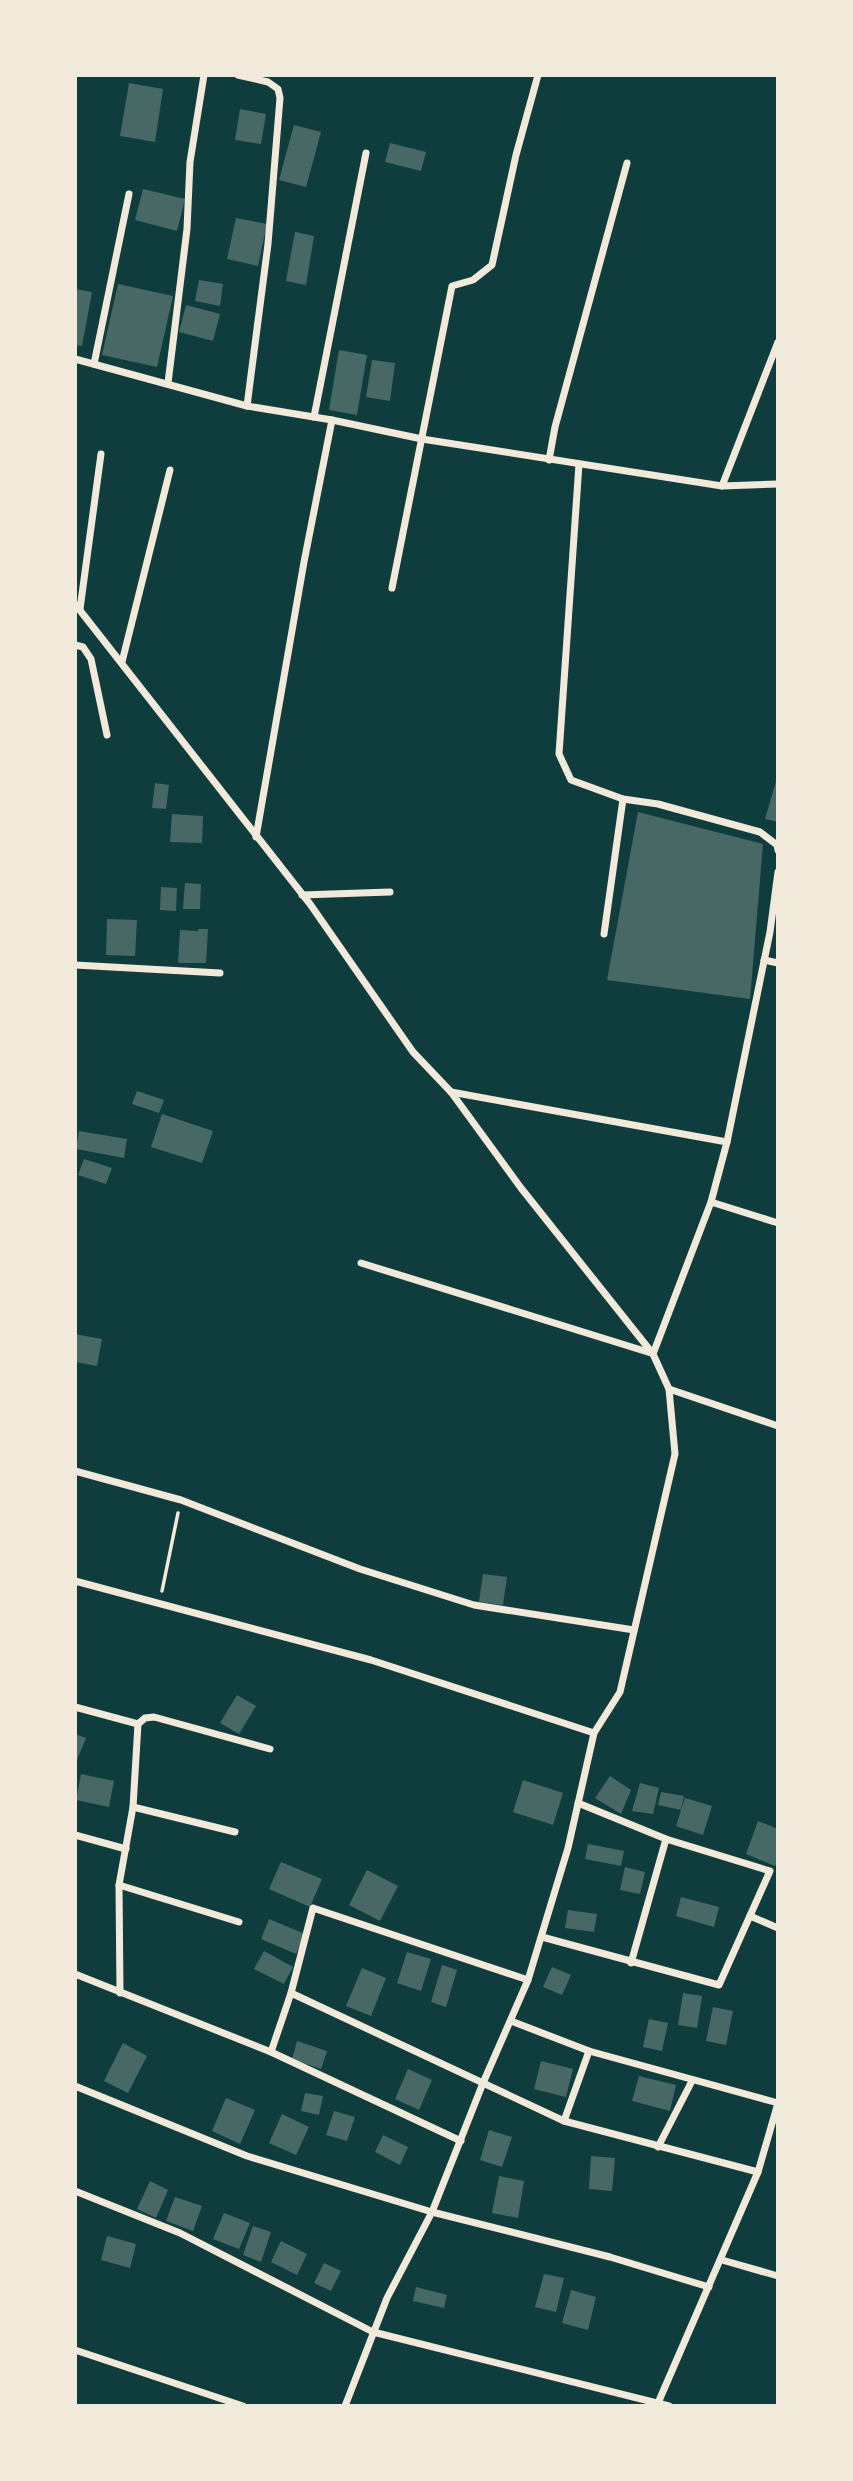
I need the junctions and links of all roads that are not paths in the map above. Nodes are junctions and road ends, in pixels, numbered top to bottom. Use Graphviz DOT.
graph roads {
  1 [pos="204,75"];
  2 [pos="238,75"];
  3 [pos="538,75"];
  4 [pos="366,153"];
  5 [pos="627,163"];
  6 [pos="129,194"];
  7 [pos="778,342"];
  8 [pos="75,359"];
  9 [pos="94,364"];
  10 [pos="168,383"];
  11 [pos="247,406"];
  12 [pos="313,417"];
  13 [pos="332,420"];
  14 [pos="422,439"];
  15 [pos="101,454"];
  16 [pos="550,460"];
  17 [pos="579,464"];
  18 [pos="170,470"];
  19 [pos="778,484"];
  20 [pos="722,486"];
  21 [pos="392,588"];
  22 [pos="78,606"];
  23 [pos="75,645"];
  24 [pos="122,662"];
  25 [pos="107,735"];
  26 [pos="623,799"];
  27 [pos="256,836"];
  28 [pos="777,847"];
  29 [pos="778,872"];
  30 [pos="390,892"];
  31 [pos="302,895"];
  32 [pos="604,934"];
  33 [pos="764,960"];
  34 [pos="778,963"];
  35 [pos="75,965"];
  36 [pos="220,973"];
  37 [pos="450,1092"];
  38 [pos="727,1142"];
  39 [pos="711,1202"];
  40 [pos="778,1223"];
  41 [pos="361,1263"];
  42 [pos="653,1354"];
  43 [pos="668,1389"];
  44 [pos="778,1426"];
  45 [pos="75,1471"];
  46 [pos="75,1581"];
  47 [pos="634,1630"];
  48 [pos="75,1707"];
  49 [pos="138,1724"];
  50 [pos="594,1733"];
  51 [pos="270,1749"];
  52 [pos="578,1803"];
  53 [pos="133,1807"];
  54 [pos="235,1832"];
  55 [pos="75,1835"];
  56 [pos="666,1839"];
  57 [pos="125,1849"];
  58 [pos="119,1885"];
  59 [pos="750,1916"];
  60 [pos="239,1922"];
  61 [pos="778,1928"];
  62 [pos="541,1937"];
  63 [pos="631,1963"];
  64 [pos="75,1974"];
  65 [pos="528,1980"];
  66 [pos="120,1993"];
  67 [pos="291,1993"];
  68 [pos="511,2021"];
  69 [pos="589,2051"];
  70 [pos="271,2052"];
  71 [pos="692,2081"];
  72 [pos="483,2083"];
  73 [pos="75,2086"];
  74 [pos="778,2103"];
  75 [pos="564,2121"];
  76 [pos="461,2141"];
  77 [pos="658,2147"];
  78 [pos="758,2172"];
  79 [pos="75,2191"];
  80 [pos="432,2212"];
  81 [pos="722,2260"];
  82 [pos="778,2276"];
  83 [pos="709,2287"];
  84 [pos="373,2332"];
  85 [pos="75,2350"];
  86 [pos="659,2403"];
  87 [pos="243,2406"];
  88 [pos="345,2406"];
  89 [pos="669,2406"];
  1 -- 10 [label="street"];
  2 -- 11 [label="street"];
  3 -- 14 [label="street"];
  4 -- 12 [label="street"];
  5 -- 16 [label="street"];
  6 -- 9 [label="street"];
  7 -- 20 [label="street"];
  8 -- 9 [label="street"];
  9 -- 10 [label="street"];
  10 -- 11 [label="street"];
  11 -- 12 [label="street"];
  12 -- 13 [label="street"];
  13 -- 14 [label="street"];
  13 -- 27 [label="street"];
  14 -- 16 [label="street"];
  14 -- 21 [label="street"];
  15 -- 22 [label="street"];
  16 -- 17 [label="street"];
  17 -- 20 [label="street"];
  17 -- 26 [label="street"];
  18 -- 24 [label="street"];
  19 -- 20 [label="street"];
  22 -- 24 [label="street"];
  23 -- 25 [label="street"];
  24 -- 27 [label="street"];
  26 -- 28 [label="street"];
  26 -- 32 [label="street"];
  27 -- 31 [label="street"];
  29 -- 33 [label="street"];
  30 -- 31 [label="street"];
  31 -- 37 [label="street"];
  33 -- 34 [label="street"];
  33 -- 38 [label="street"];
  35 -- 36 [label="street"];
  37 -- 38 [label="street"];
  37 -- 42 [label="street"];
  38 -- 39 [label="street"];
  39 -- 40 [label="street"];
  39 -- 42 [label="street"];
  41 -- 42 [label="street"];
  42 -- 43 [label="street"];
  43 -- 44 [label="street"];
  43 -- 47 [label="street"];
  45 -- 47 [label="street"];
  46 -- 50 [label="street"];
  47 -- 50 [label="street"];
  48 -- 49 [label="street"];
  49 -- 51 [label="street"];
  49 -- 53 [label="street"];
  50 -- 52 [label="street"];
  52 -- 56 [label="street"];
  52 -- 62 [label="street"];
  53 -- 54 [label="street"];
  53 -- 57 [label="street"];
  55 -- 57 [label="street"];
  56 -- 59 [label="street"];
  56 -- 63 [label="street"];
  57 -- 58 [label="street"];
  58 -- 60 [label="street"];
  58 -- 66 [label="street"];
  59 -- 61 [label="street"];
  59 -- 63 [label="street"];
  62 -- 63 [label="street"];
  62 -- 65 [label="street"];
  64 -- 66 [label="street"];
  65 -- 67 [label="street"];
  65 -- 68 [label="street"];
  66 -- 70 [label="street"];
  67 -- 70 [label="street"];
  67 -- 72 [label="street"];
  68 -- 69 [label="street"];
  68 -- 72 [label="street"];
  69 -- 71 [label="street"];
  69 -- 75 [label="street"];
  70 -- 76 [label="street"];
  71 -- 74 [label="street"];
  71 -- 77 [label="street"];
  72 -- 75 [label="street"];
  72 -- 76 [label="street"];
  73 -- 80 [label="street"];
  74 -- 78 [label="street"];
  75 -- 77 [label="street"];
  76 -- 80 [label="street"];
  77 -- 78 [label="street"];
  78 -- 81 [label="street"];
  79 -- 84 [label="street"];
  80 -- 83 [label="street"];
  80 -- 84 [label="street"];
  81 -- 82 [label="street"];
  81 -- 83 [label="street"];
  83 -- 86 [label="street"];
  84 -- 86 [label="street"];
  84 -- 88 [label="street"];
  85 -- 87 [label="street"];
  86 -- 89 [label="street"];
}
